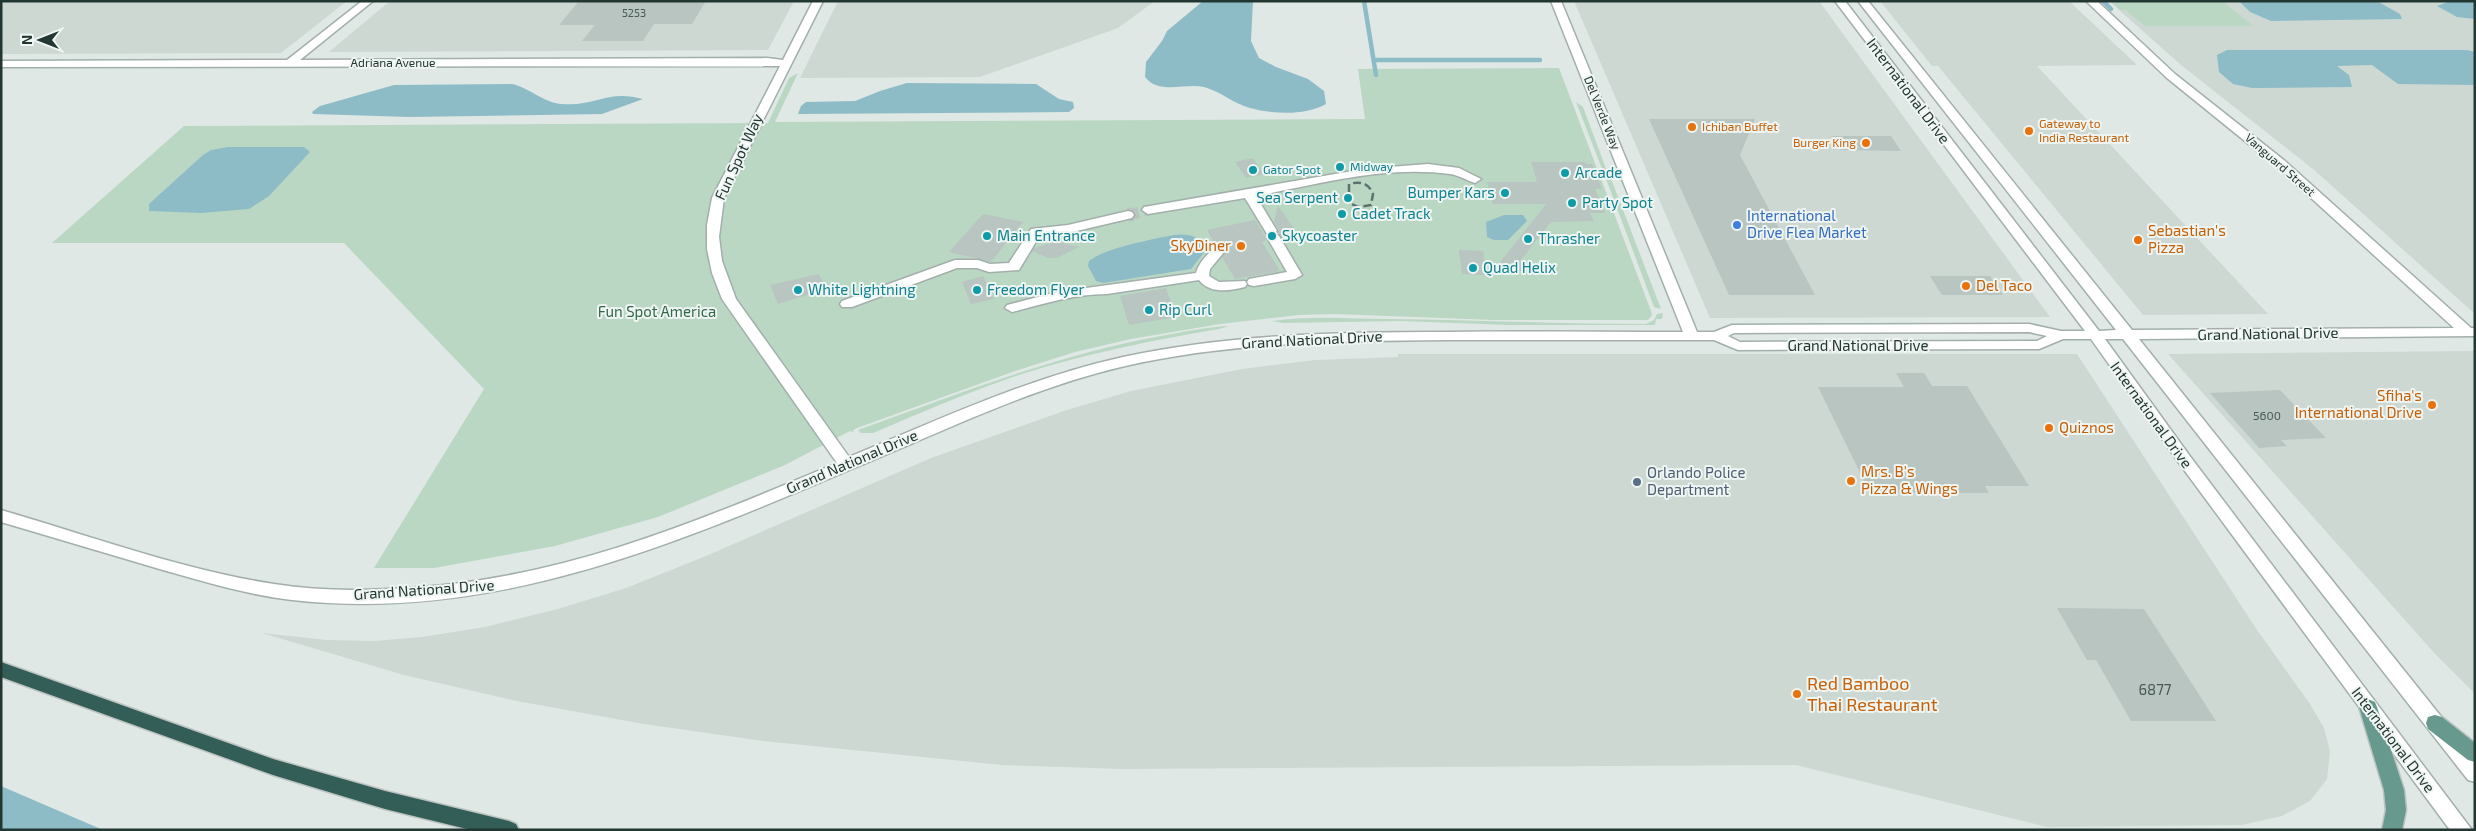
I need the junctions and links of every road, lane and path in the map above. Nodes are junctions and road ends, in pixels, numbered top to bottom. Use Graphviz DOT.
graph roads {
  1 [pos="368,1"];
  2 [pos="818,1"];
  3 [pos="1556,1"];
  4 [pos="1840,1"];
  5 [pos="2090,1"];
  6 [pos="1863,2"];
  7 [pos="289,63"];
  8 [pos="785,63"];
  9 [pos="1,64"];
  10 [pos="1942,136"];
  11 [pos="1991,163"];
  12 [pos="1475,179"];
  13 [pos="1248,193"];
  14 [pos="1148,210"];
  15 [pos="1128,215"];
  16 [pos="1219,251"];
  17 [pos="1202,276"];
  18 [pos="847,304"];
  19 [pos="1012,308"];
  20 [pos="2471,332"];
  21 [pos="2094,335"];
  22 [pos="2128,335"];
  23 [pos="1692,336"];
  24 [pos="846,464"];
  25 [pos="1,516"];
  26 [pos="1,669"];
  27 [pos="2368,707"];
  28 [pos="2435,723"];
  29 [pos="2475,754"];
  30 [pos="2475,774"];
  31 [pos="509,830"];
  32 [pos="2392,830"];
  33 [pos="2462,830"];
  1 -- 7 [label="street"];
  2 -- 8 [label="street, Fun Spot Way"];
  3 -- 23 [label="street, Del Verde Way"];
  4 -- 10 [label="street, International Drive"];
  5 -- 20 [label="street, Vanguard Street"];
  6 -- 11 [label="street, International Drive"];
  7 -- 8 [label="street, Adriana Avenue"];
  7 -- 9 [label="street, Adriana Avenue"];
  8 -- 24 [label="street, Fun Spot Way"];
  10 -- 11 [label="street"];
  10 -- 21 [label="street, International Drive"];
  11 -- 22 [label="street, International Drive"];
  12 -- 13 [label="street"];
  13 -- 14 [label="street"];
  13 -- 17 [label="street"];
  15 -- 18 [label="street"];
  16 -- 17 [label="street"];
  17 -- 19 [label="street"];
  20 -- 22 [label="street, Grand National Drive"];
  21 -- 22 [label="street, Grand National Drive"];
  21 -- 23 [label="street, Grand National Drive"];
  21 -- 27 [label="street, International Drive"];
  22 -- 28 [label="street, International Drive"];
  23 -- 24 [label="street, Grand National Drive"];
  24 -- 25 [label="street, Grand National Drive"];
  26 -- 31 [label="highway"];
  27 -- 32 [label="main road"];
  27 -- 33 [label="street, International Drive"];
  28 -- 29 [label="main road"];
  28 -- 30 [label="street, International Drive"];
}
